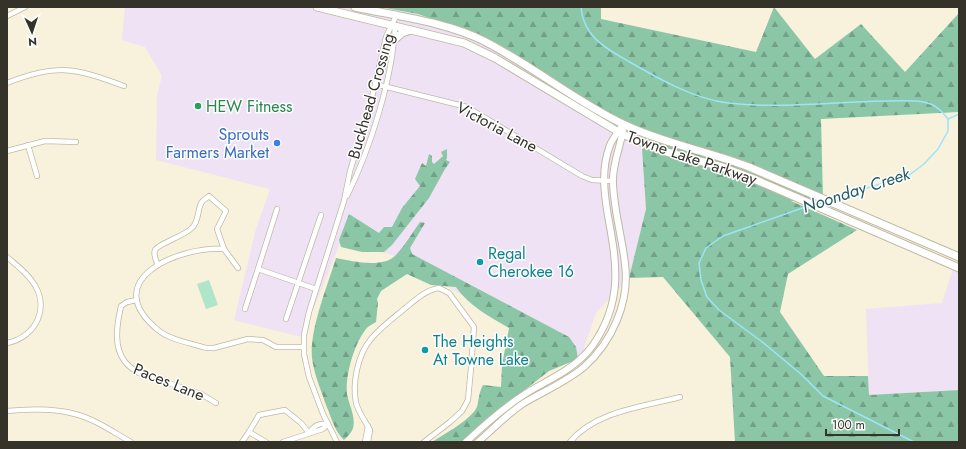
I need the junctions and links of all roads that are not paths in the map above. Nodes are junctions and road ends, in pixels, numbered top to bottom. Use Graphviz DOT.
graph roads {
  1 [pos="25,7"];
  2 [pos="316,7"];
  3 [pos="355,7"];
  4 [pos="7,16"];
  5 [pos="396,16"];
  6 [pos="393,26"];
  7 [pos="411,30"];
  8 [pos="395,39"];
  9 [pos="7,83"];
  10 [pos="375,84"];
  11 [pos="124,86"];
  12 [pos="384,87"];
  13 [pos="623,124"];
  14 [pos="620,133"];
  15 [pos="76,142"];
  16 [pos="28,145"];
  17 [pos="7,151"];
  18 [pos="37,176"];
  19 [pos="603,181"];
  20 [pos="613,181"];
  21 [pos="344,201"];
  22 [pos="277,210"];
  23 [pos="321,215"];
  24 [pos="224,249"];
  25 [pos="7,257"];
  26 [pos="959,257"];
  27 [pos="158,265"];
  28 [pos="238,268"];
  29 [pos="959,268"];
  30 [pos="258,269"];
  31 [pos="299,283"];
  32 [pos="316,289"];
  33 [pos="137,300"];
  34 [pos="245,309"];
  35 [pos="286,320"];
  36 [pos="7,343"];
  37 [pos="303,347"];
  38 [pos="680,397"];
  39 [pos="216,403"];
  40 [pos="7,411"];
  41 [pos="328,424"];
  42 [pos="248,432"];
  43 [pos="308,433"];
  44 [pos="474,434"];
  45 [pos="479,441"];
  46 [pos="131,442"];
  47 [pos="242,442"];
  48 [pos="266,442"];
  49 [pos="283,442"];
  50 [pos="337,442"];
  51 [pos="366,442"];
  52 [pos="424,442"];
  53 [pos="466,442"];
  54 [pos="570,442"];
  1 -- 4 [label="street"];
  2 -- 6 [label="main road, Towne Lake Parkway"];
  3 -- 5 [label="main road, Towne Lake Parkway"];
  5 -- 6 [label="street, Buckhead Crossing"];
  5 -- 13 [label="main road, Towne Lake Parkway"];
  6 -- 7 [label="main road, Towne Lake Parkway"];
  6 -- 8 [label="street, Buckhead Crossing"];
  6 -- 10 [label="street, Buckhead Crossing"];
  7 -- 8 [label="main road"];
  7 -- 14 [label="main road, Towne Lake Parkway"];
  8 -- 12 [label="street, Buckhead Crossing"];
  9 -- 11 [label="street"];
  10 -- 12 [label="street, Victoria Lane"];
  10 -- 21 [label="street, Buckhead Crossing"];
  12 -- 19 [label="street, Victoria Lane"];
  12 -- 21 [label="street, Buckhead Crossing"];
  13 -- 14 [label="street"];
  13 -- 26 [label="main road, Towne Lake Parkway"];
  14 -- 19 [label="street"];
  14 -- 20 [label="street"];
  14 -- 29 [label="main road, Towne Lake Parkway"];
  15 -- 16 [label="street"];
  16 -- 17 [label="street"];
  16 -- 18 [label="street"];
  19 -- 20 [label="street, Victoria Lane"];
  19 -- 44 [label="street"];
  20 -- 45 [label="street"];
  21 -- 32 [label="street, Buckhead Crossing"];
  22 -- 30 [label="street"];
  23 -- 31 [label="street"];
  24 -- 27 [label="street"];
  24 -- 27 [label="street"];
  24 -- 28 [label="street"];
  25 -- 36 [label="street"];
  27 -- 33 [label="street"];
  30 -- 31 [label="street"];
  30 -- 34 [label="street"];
  31 -- 32 [label="street"];
  31 -- 35 [label="street"];
  32 -- 37 [label="street, Buckhead Crossing"];
  33 -- 37 [label="street"];
  33 -- 39 [label="street, Paces Lane"];
  37 -- 41 [label="street, Buckhead Crossing"];
  38 -- 54 [label="street"];
  40 -- 46 [label="street"];
  41 -- 43 [label="street"];
  41 -- 50 [label="street, Buckhead Crossing"];
  42 -- 43 [label="street"];
  42 -- 47 [label="street"];
  42 -- 48 [label="street"];
  43 -- 49 [label="street"];
  44 -- 45 [label="street"];
  44 -- 53 [label="street"];
  51 -- 52 [label="street"];
}
